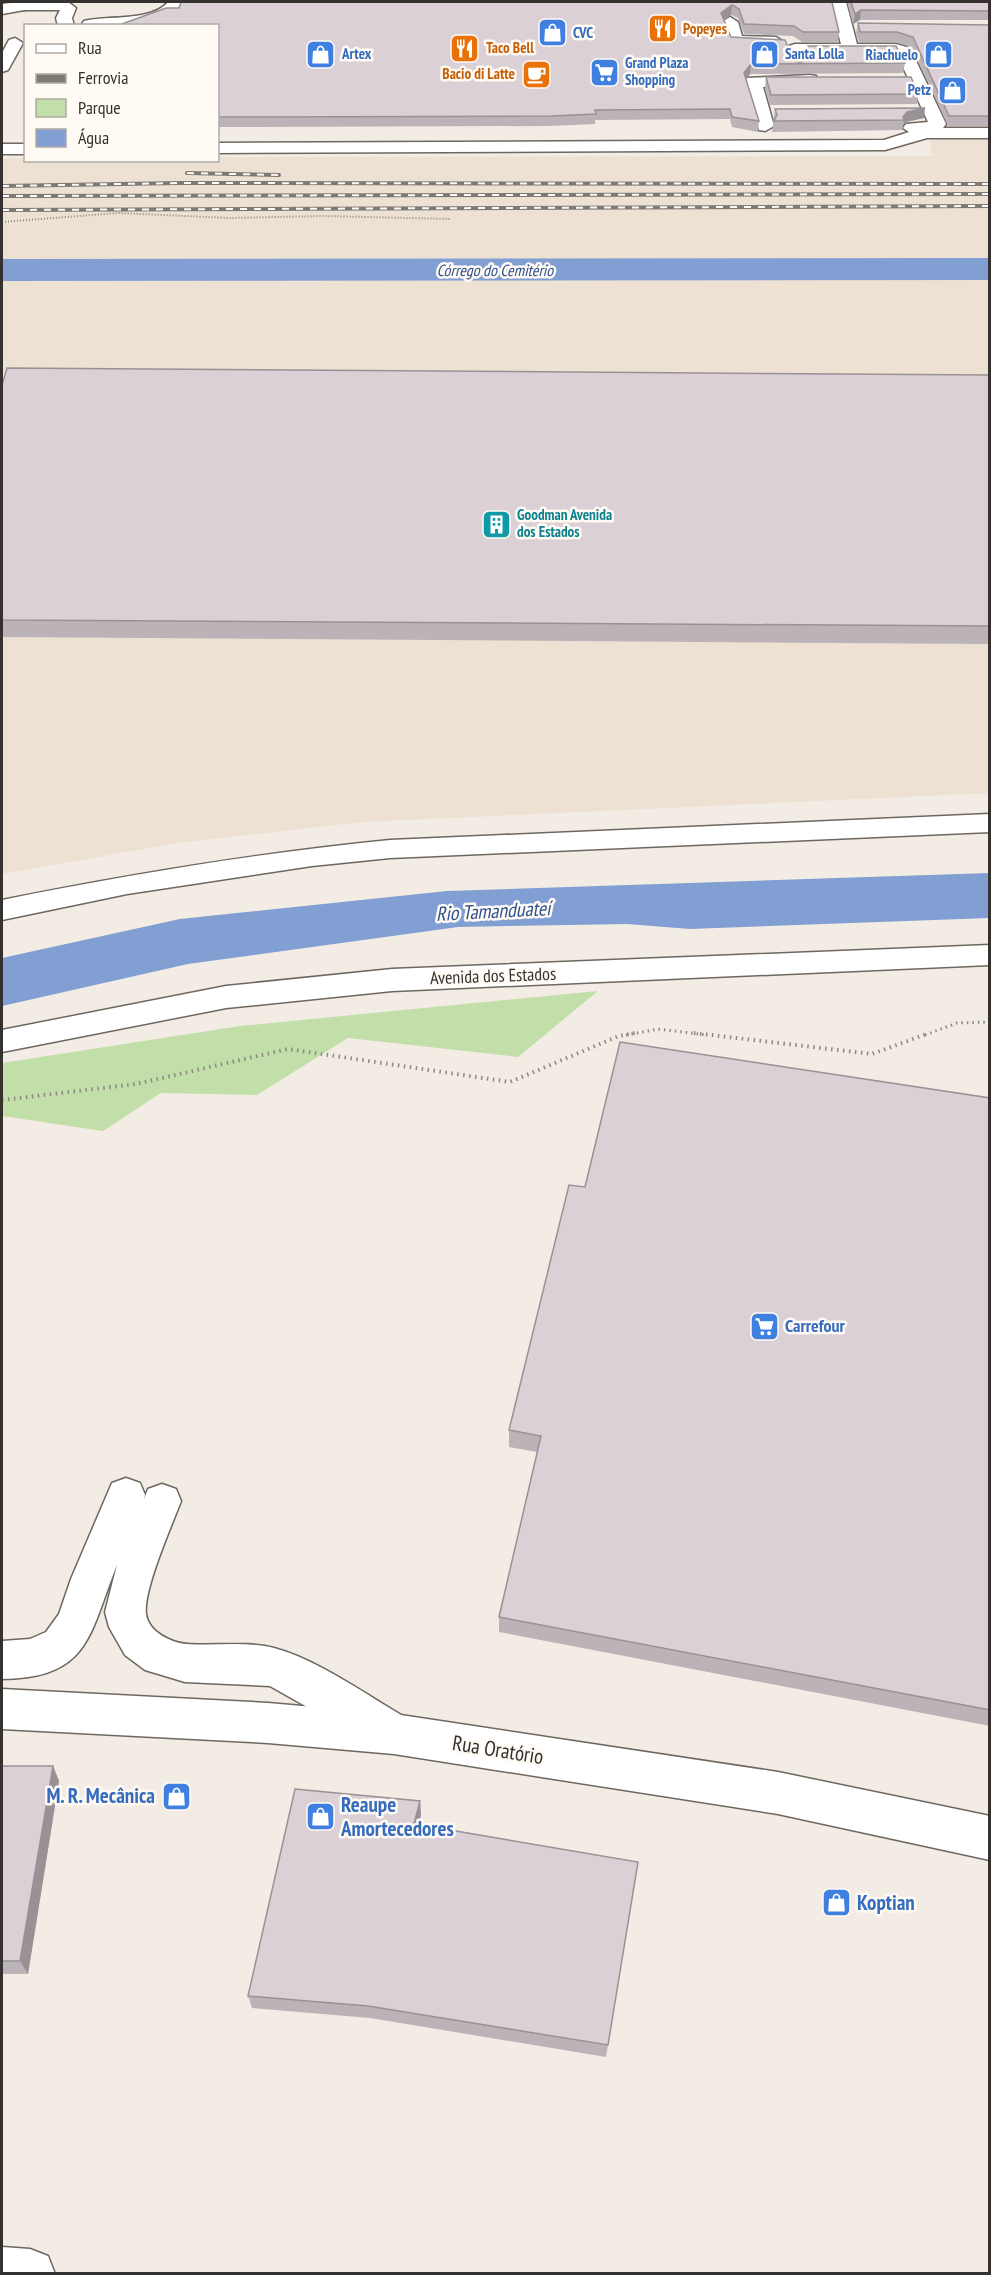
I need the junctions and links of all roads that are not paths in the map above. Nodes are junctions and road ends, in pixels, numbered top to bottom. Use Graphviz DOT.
graph roads {
  1 [pos="41,2"];
  2 [pos="98,2"];
  3 [pos="175,2"];
  4 [pos="838,2"];
  5 [pos="7,8"];
  6 [pos="750,21"];
  7 [pos="730,22"];
  8 [pos="66,24"];
  9 [pos="89,24"];
  10 [pos="93,24"];
  11 [pos="118,24"];
  12 [pos="125,24"];
  13 [pos="14,42"];
  14 [pos="756,42"];
  15 [pos="850,48"];
  16 [pos="795,49"];
  17 [pos="2,67"];
  18 [pos="804,80"];
  19 [pos="823,80"];
  20 [pos="900,80"];
  21 [pos="917,80"];
  22 [pos="930,111"];
  23 [pos="767,117"];
  24 [pos="744,130"];
  25 [pos="2,133"];
  26 [pos="24,133"];
  27 [pos="219,133"];
  28 [pos="990,133"];
  29 [pos="714,136"];
  30 [pos="513,139"];
  31 [pos="24,148"];
  32 [pos="219,148"];
  33 [pos="2,149"];
  34 [pos="990,823"];
  35 [pos="2,910"];
  36 [pos="990,955"];
  37 [pos="2,1041"];
  38 [pos="2,1660"];
  39 [pos="2,1709"];
  40 [pos="394,1734"];
  41 [pos="990,1838"];
  42 [pos="2,2272"];
  43 [pos="30,2274"];
  1 -- 5 [label="main road"];
  2 -- 9 [label="main road"];
  3 -- 12 [label="main road"];
  4 -- 15 [label="main road"];
  5 -- 8 [label="main road"];
  6 -- 14 [label="main road"];
  7 -- 14 [label="main road"];
  10 -- 11 [label="main road"];
  13 -- 17 [label="main road"];
  14 -- 16 [label="main road"];
  15 -- 16 [label="main road"];
  15 -- 21 [label="main road"];
  16 -- 18 [label="main road"];
  18 -- 19 [label="main road"];
  18 -- 23 [label="main road"];
  20 -- 21 [label="main road"];
  21 -- 22 [label="main road"];
  22 -- 22 [label="main road"];
  24 -- 29 [label="main road"];
  25 -- 26 [label="main road"];
  27 -- 30 [label="main road"];
  28 -- 29 [label="main road"];
  29 -- 30 [label="main road"];
  30 -- 32 [label="main road"];
  31 -- 33 [label="main road"];
  34 -- 35 [label="main road"];
  36 -- 37 [label="main road, Avenida dos Estados"];
  38 -- 40 [label="main road"];
  39 -- 40 [label="main road, Rua Oratório"];
  40 -- 41 [label="main road, Rua Oratório"];
  42 -- 43 [label="main road"];
}
